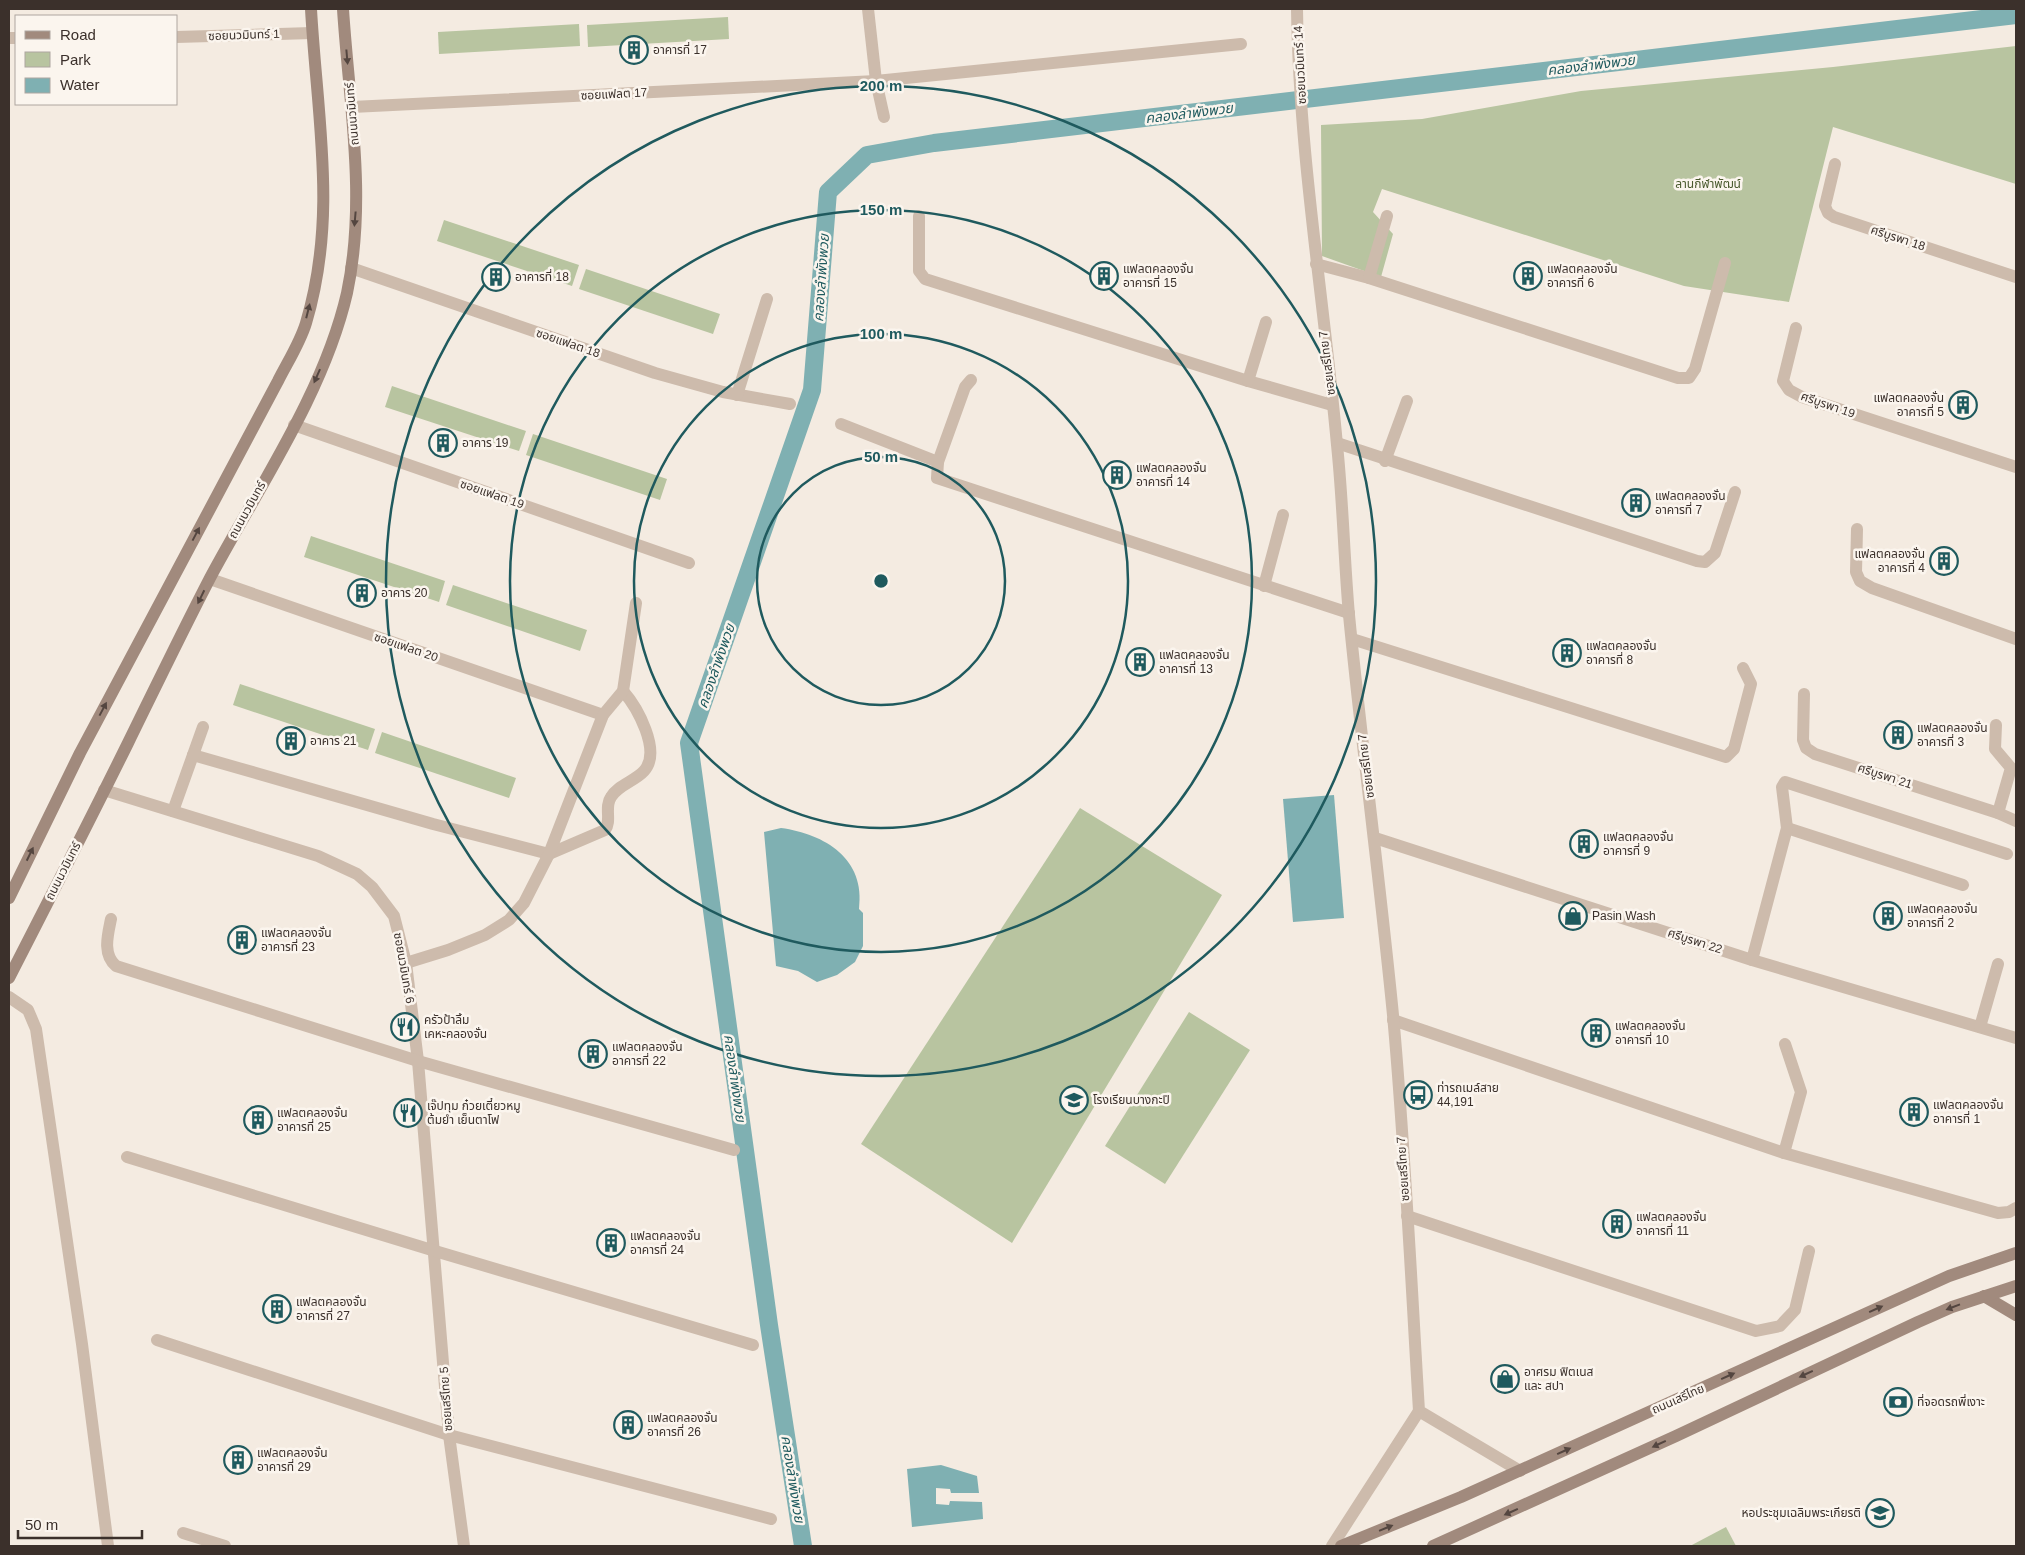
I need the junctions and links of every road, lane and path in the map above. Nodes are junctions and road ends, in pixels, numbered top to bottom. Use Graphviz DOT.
graph roads {
  1 [pos="311,9"];
  2 [pos="343,9"];
  3 [pos="868,9"];
  4 [pos="1297,9"];
  5 [pos="312,33"];
  6 [pos="178,37"];
  7 [pos="1241,44"];
  8 [pos="876,81"];
  9 [pos="352,107"];
  10 [pos="884,116"];
  11 [pos="1302,122"];
  12 [pos="1835,164"];
  13 [pos="919,216"];
  14 [pos="1387,216"];
  15 [pos="1725,263"];
  16 [pos="1316,264"];
  17 [pos="351,268"];
  18 [pos="2016,277"];
  19 [pos="1369,278"];
  20 [pos="767,299"];
  21 [pos="1266,322"];
  22 [pos="1796,328"];
  23 [pos="971,380"];
  24 [pos="1248,381"];
  25 [pos="737,395"];
  26 [pos="1407,401"];
  27 [pos="790,404"];
  28 [pos="1332,405"];
  29 [pos="841,424"];
  30 [pos="294,425"];
  31 [pos="1337,443"];
  32 [pos="1385,461"];
  33 [pos="938,462"];
  34 [pos="2016,467"];
  35 [pos="1735,492"];
  36 [pos="1283,515"];
  37 [pos="1857,528"];
  38 [pos="689,563"];
  39 [pos="210,579"];
  40 [pos="1264,586"];
  41 [pos="636,603"];
  42 [pos="1349,613"];
  43 [pos="1352,639"];
  44 [pos="2016,639"];
  45 [pos="1743,668"];
  46 [pos="623,691"];
  47 [pos="1804,694"];
  48 [pos="603,715"];
  49 [pos="1996,725"];
  50 [pos="203,727"];
  51 [pos="193,755"];
  52 [pos="104,790"];
  53 [pos="173,811"];
  54 [pos="1998,813"];
  55 [pos="2016,820"];
  56 [pos="1787,828"];
  57 [pos="1375,838"];
  58 [pos="548,854"];
  59 [pos="2007,854"];
  60 [pos="1963,885"];
  61 [pos="9,898"];
  62 [pos="111,919"];
  63 [pos="1752,960"];
  64 [pos="406,963"];
  65 [pos="1998,964"];
  66 [pos="9,978"];
  67 [pos="9,997"];
  68 [pos="1393,1020"];
  69 [pos="1980,1027"];
  70 [pos="2016,1038"];
  71 [pos="1785,1044"];
  72 [pos="418,1061"];
  73 [pos="734,1150"];
  74 [pos="1784,1153"];
  75 [pos="128,1157"];
  76 [pos="2016,1208"];
  77 [pos="1407,1216"];
  78 [pos="435,1251"];
  79 [pos="1809,1251"];
  80 [pos="2016,1254"];
  81 [pos="2016,1286"];
  82 [pos="1984,1296"];
  83 [pos="2016,1315"];
  84 [pos="157,1340"];
  85 [pos="753,1345"];
  86 [pos="1419,1411"];
  87 [pos="449,1435"];
  88 [pos="1520,1471"];
  89 [pos="771,1519"];
  90 [pos="183,1533"];
  91 [pos="108,1546"];
  92 [pos="225,1546"];
  93 [pos="464,1546"];
  94 [pos="1332,1546"];
  95 [pos="1341,1546"];
  96 [pos="1433,1546"];
  1 -- 5 [label="main road"];
  2 -- 9 [label="main road, ถนนนวมินทร์, one-way"];
  3 -- 8 [label="street"];
  4 -- 11 [label="street, ซอยนวมินทร์ 14"];
  5 -- 6 [label="street, ซอยนวมินทร์ 1"];
  61 -- 5 [label="main road, one-way"];
  7 -- 8 [label="street, ซอยแฟลต 17"];
  8 -- 9 [label="street, ซอยแฟลต 17"];
  8 -- 10 [label="street"];
  9 -- 17 [label="main road, ถนนนวมินทร์, one-way"];
  11 -- 16 [label="street, ซอยเสรีไทย 7"];
  12 -- 18 [label="street, ศรีบูรพา 18"];
  13 -- 24 [label="street"];
  14 -- 19 [label="street"];
  15 -- 19 [label="street"];
  16 -- 19 [label="street"];
  16 -- 28 [label="street, ซอยเสรีไทย 7"];
  17 -- 25 [label="street, ซอยแฟลต 18"];
  17 -- 30 [label="main road, ถนนนวมินทร์, one-way"];
  20 -- 25 [label="street"];
  21 -- 24 [label="street"];
  22 -- 34 [label="street, ศรีบูรพา 19"];
  23 -- 33 [label="street"];
  24 -- 28 [label="street"];
  25 -- 27 [label="street, ซอยแฟลต 18"];
  26 -- 32 [label="street"];
  28 -- 31 [label="street, ซอยเสรีไทย 7"];
  29 -- 33 [label="street"];
  30 -- 38 [label="street, ซอยแฟลต 19"];
  30 -- 39 [label="main road, ถนนนวมินทร์"];
  31 -- 32 [label="street"];
  31 -- 42 [label="street, ซอยเสรีไทย 7"];
  32 -- 35 [label="street"];
  33 -- 40 [label="street"];
  36 -- 40 [label="street"];
  37 -- 44 [label="street"];
  39 -- 48 [label="street, ซอยแฟลต 20"];
  39 -- 52 [label="main road, ถนนนวมินทร์, one-way"];
  40 -- 42 [label="street"];
  41 -- 46 [label="street"];
  42 -- 43 [label="street, ซอยเสรีไทย 7"];
  43 -- 45 [label="street"];
  43 -- 57 [label="street, ซอยเสรีไทย 7"];
  46 -- 48 [label="street"];
  46 -- 58 [label="street"];
  47 -- 54 [label="street, ศรีบูรพา 21"];
  48 -- 58 [label="street"];
  49 -- 54 [label="street"];
  50 -- 51 [label="street"];
  51 -- 53 [label="street"];
  51 -- 58 [label="street"];
  52 -- 53 [label="street, ซอยนวมินทร์ 6"];
  52 -- 66 [label="main road, ถนนนวมินทร์"];
  53 -- 64 [label="street, ซอยนวมินทร์ 6"];
  54 -- 55 [label="street, ศรีบูรพา 21"];
  56 -- 59 [label="street"];
  56 -- 60 [label="street"];
  56 -- 63 [label="street"];
  57 -- 63 [label="street, ศรีบูรพา 22"];
  57 -- 68 [label="street, ซอยเสรีไทย 7"];
  58 -- 64 [label="street"];
  62 -- 72 [label="street"];
  63 -- 69 [label="street, ศรีบูรพา 22"];
  64 -- 72 [label="street, ซอยนวมินทร์ 6"];
  65 -- 69 [label="street"];
  67 -- 91 [label="street"];
  68 -- 74 [label="street"];
  68 -- 77 [label="street, ซอยเสรีไทย 7"];
  69 -- 70 [label="street, ศรีบูรพา 22"];
  71 -- 74 [label="street"];
  72 -- 73 [label="street"];
  72 -- 78 [label="street, ซอยนวมินทร์ 6"];
  74 -- 76 [label="street"];
  75 -- 78 [label="street"];
  77 -- 79 [label="street"];
  77 -- 86 [label="street, ซอยเสรีไทย 7"];
  78 -- 85 [label="street"];
  78 -- 87 [label="street, ซอยเสรีไทย 5"];
  88 -- 80 [label="main road, ถนนเสรีไทย, one-way"];
  81 -- 82 [label="main road"];
  82 -- 83 [label="main road"];
  82 -- 96 [label="main road, one-way"];
  84 -- 87 [label="street"];
  86 -- 88 [label="street"];
  86 -- 94 [label="street"];
  87 -- 89 [label="street"];
  87 -- 93 [label="street, ซอยเสรีไทย 5"];
  95 -- 88 [label="main road, ถนนเสรีไทย, one-way"];
  90 -- 92 [label="street"];
}
